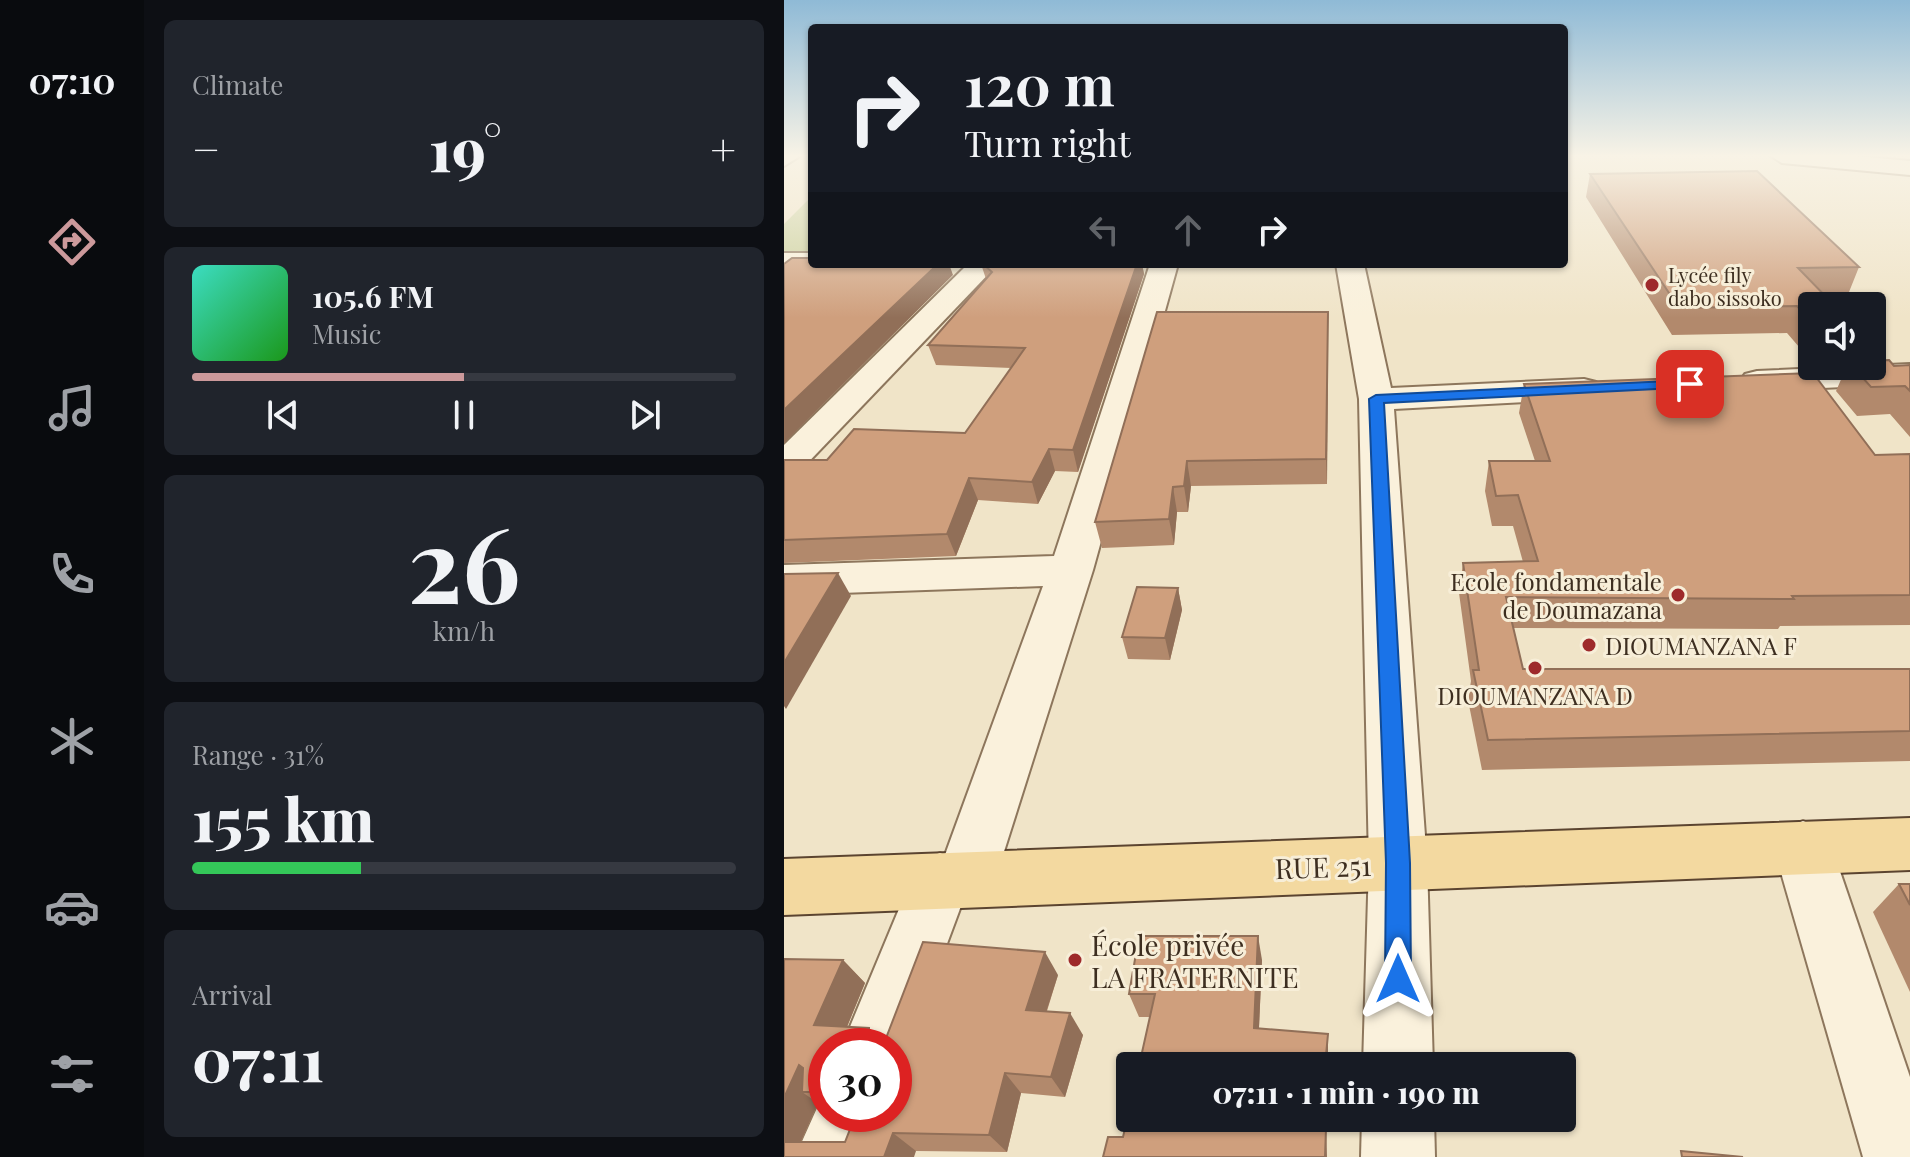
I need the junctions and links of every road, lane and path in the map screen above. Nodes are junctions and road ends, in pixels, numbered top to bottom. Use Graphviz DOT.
graph roads {
  1 [pos="980,268"];
  2 [pos="1163,268"];
  3 [pos="1351,268"];
  4 [pos="1910,374"];
  5 [pos="1722,383"];
  6 [pos="1612,388"];
  7 [pos="1376,399"];
  8 [pos="784,466"];
  9 [pos="1071,570"];
  10 [pos="784,580"];
  11 [pos="1910,844"];
  12 [pos="1803,848"];
  13 [pos="1398,863"];
  14 [pos="953,881"];
  15 [pos="784,887"];
  16 [pos="884,1028"];
  17 [pos="1398,1052"];
  18 [pos="842,1132"];
  19 [pos="1398,1132"];
  20 [pos="832,1157"];
  21 [pos="1398,1157"];
  22 [pos="1900,1157"];
  1 -- 8 [label="street"];
  2 -- 9 [label="street"];
  3 -- 7 [label="street"];
  4 -- 5 [label="street"];
  6 -- 7 [label="street"];
  7 -- 13 [label="street"];
  9 -- 10 [label="street"];
  9 -- 14 [label="street"];
  11 -- 12 [label="main road, RUE 251"];
  12 -- 13 [label="main road, RUE 251"];
  12 -- 22 [label="street"];
  13 -- 14 [label="main road, RUE 251"];
  13 -- 17 [label="street"];
  14 -- 15 [label="main road, RUE 251"];
  14 -- 16 [label="street"];
  18 -- 20 [label="street"];
  19 -- 21 [label="street"];
}
